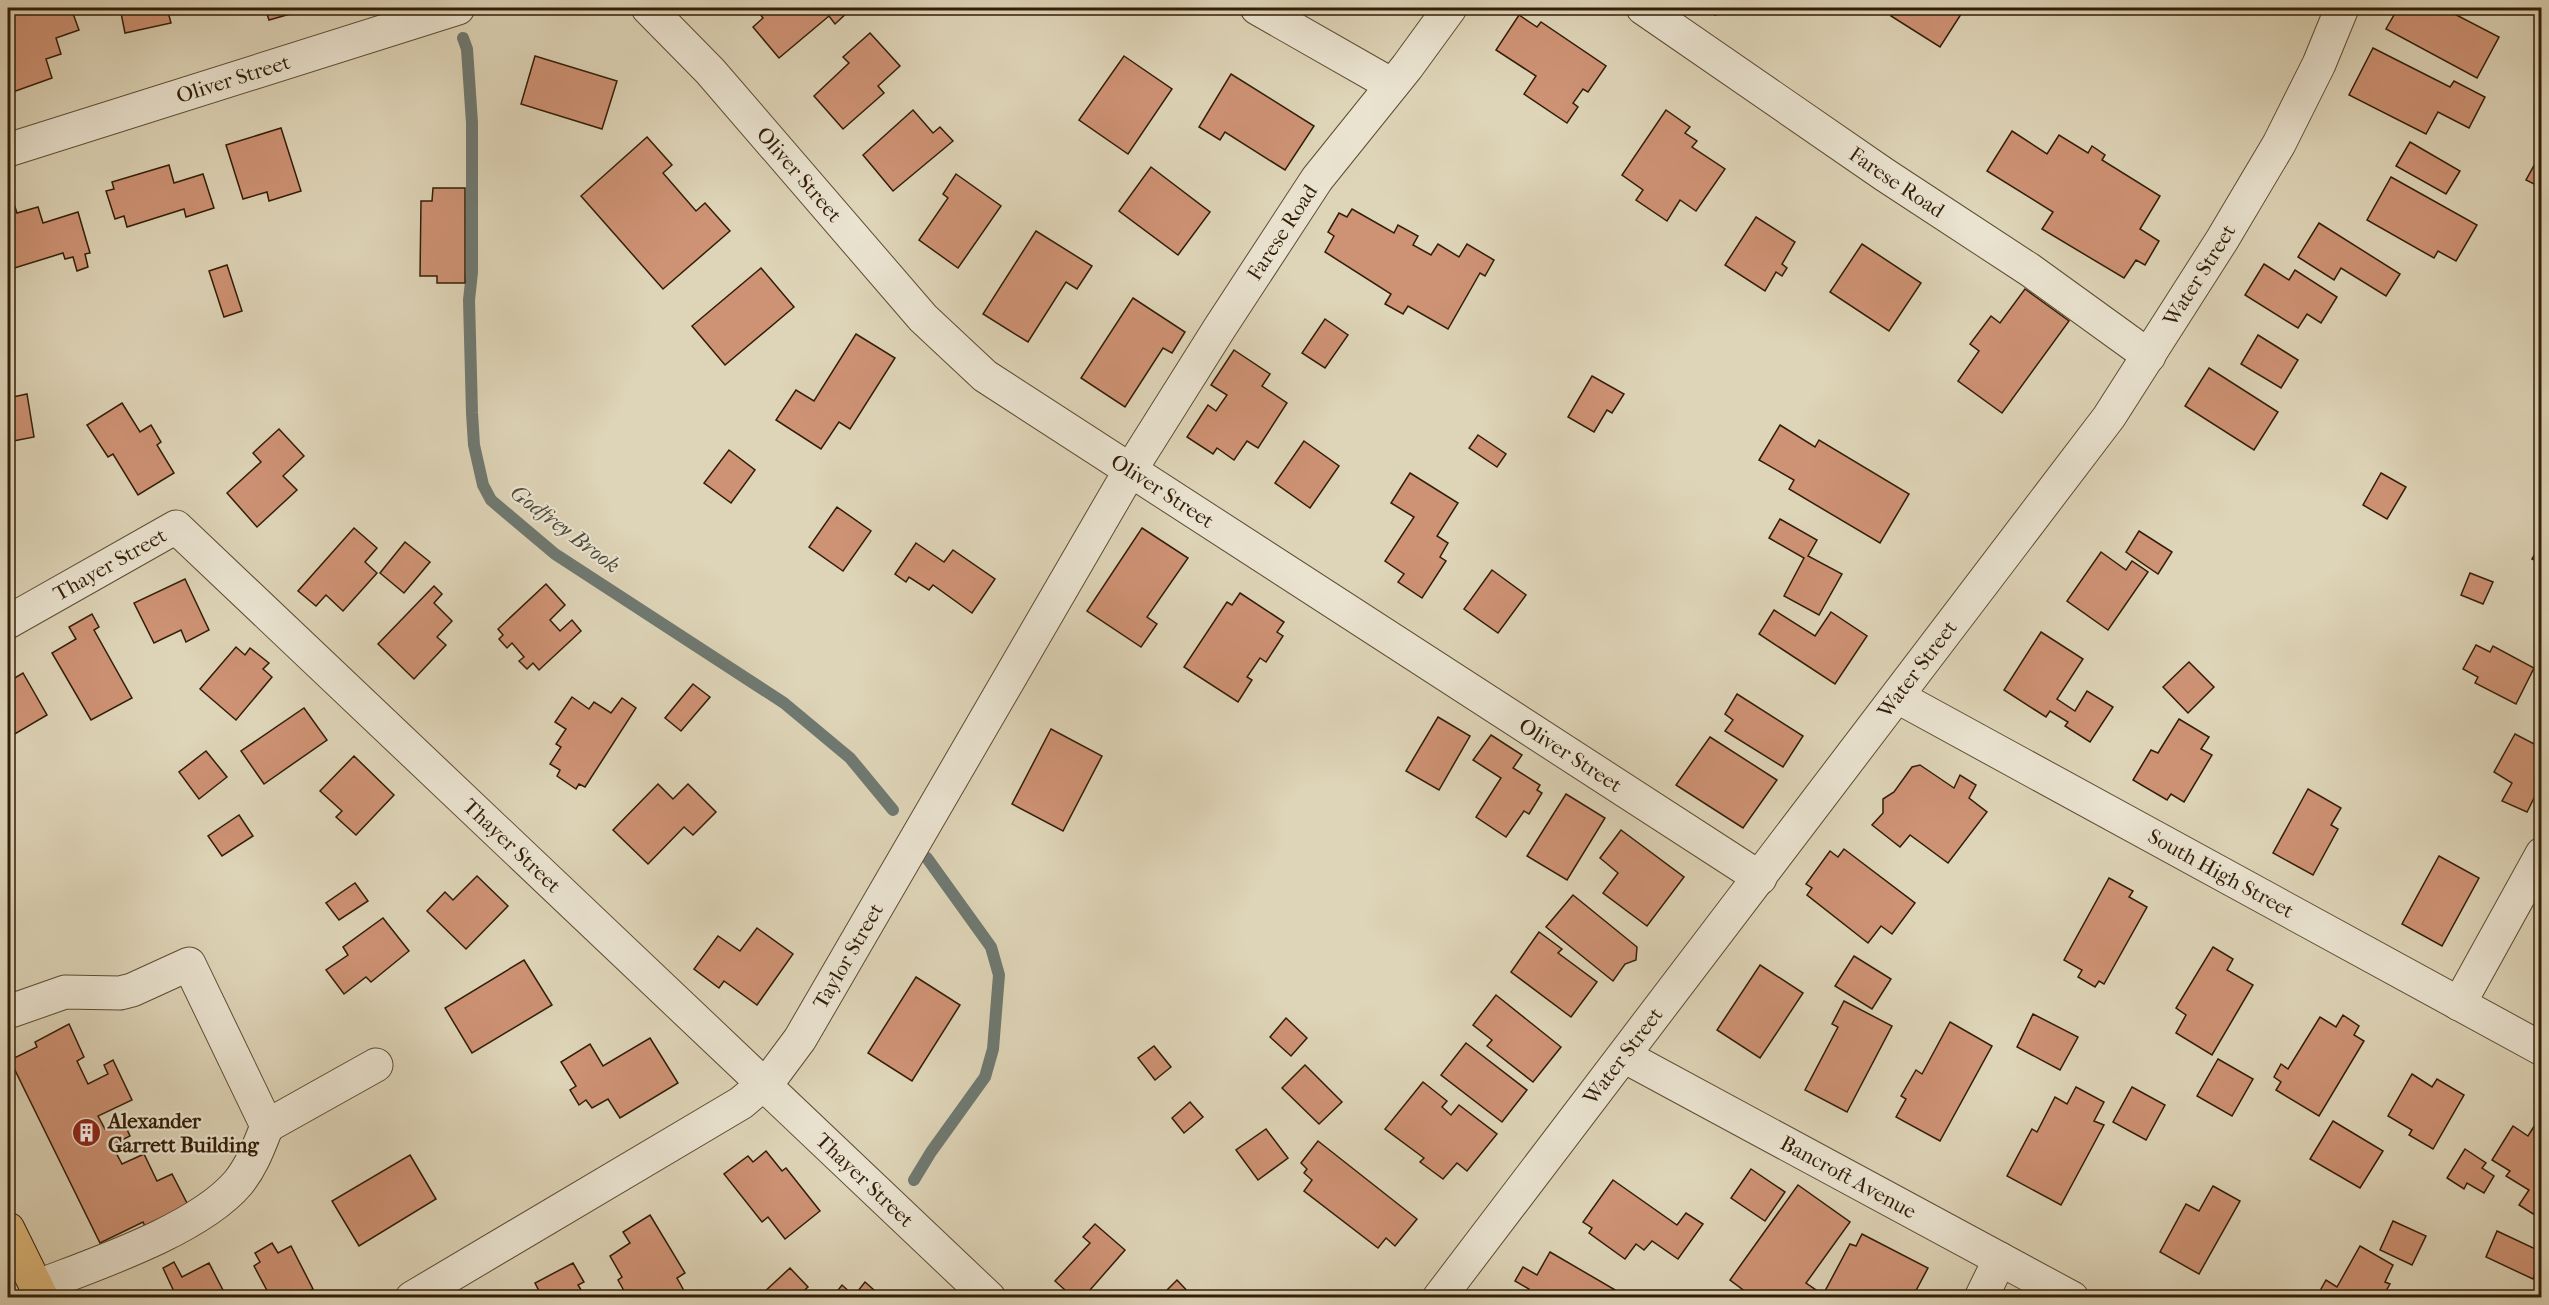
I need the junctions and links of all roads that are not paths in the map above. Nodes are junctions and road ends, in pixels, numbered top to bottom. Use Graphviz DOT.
graph roads {
  1 [pos="458,8"];
  2 [pos="648,8"];
  3 [pos="1257,8"];
  4 [pos="1450,8"];
  5 [pos="1642,8"];
  6 [pos="2342,8"];
  7 [pos="1392,85"];
  8 [pos="8,150"];
  9 [pos="2149,356"];
  10 [pos="1131,469"];
  11 [pos="8,622"];
  12 [pos="1898,697"];
  13 [pos="2541,854"];
  14 [pos="1760,878"];
  15 [pos="2459,1004"];
  16 [pos="8,1012"];
  17 [pos="2541,1049"];
  18 [pos="1624,1056"];
  19 [pos="376,1065"];
  20 [pos="763,1086"];
  21 [pos="267,1126"];
  22 [pos="8,1229"];
  23 [pos="2000,1259"];
  24 [pos="39,1292"];
  25 [pos="412,1298"];
  26 [pos="989,1298"];
  27 [pos="1439,1298"];
  28 [pos="1981,1298"];
  29 [pos="2072,1298"];
  1 -- 8 [label="street, Oliver Street"];
  2 -- 10 [label="street, Oliver Street"];
  3 -- 7 [label="street"];
  4 -- 7 [label="street, Farese Road"];
  5 -- 9 [label="street, Farese Road"];
  6 -- 9 [label="street, Water Street"];
  7 -- 10 [label="street, Farese Road"];
  9 -- 12 [label="street, Water Street"];
  10 -- 14 [label="street, Oliver Street"];
  10 -- 20 [label="street, Taylor Street"];
  11 -- 20 [label="street, Thayer Street"];
  12 -- 14 [label="street, Water Street"];
  12 -- 15 [label="street, South High Street"];
  13 -- 15 [label="street"];
  14 -- 18 [label="street, Water Street"];
  15 -- 17 [label="street, South High Street"];
  16 -- 21 [label="street"];
  18 -- 23 [label="street, Bancroft Avenue"];
  18 -- 27 [label="street, Water Street"];
  19 -- 21 [label="street"];
  20 -- 25 [label="street, Taylor Street"];
  20 -- 26 [label="street, Thayer Street"];
  21 -- 24 [label="street"];
  22 -- 24 [label="main road"];
  23 -- 28 [label="street"];
  23 -- 29 [label="street, Bancroft Avenue"];
}
